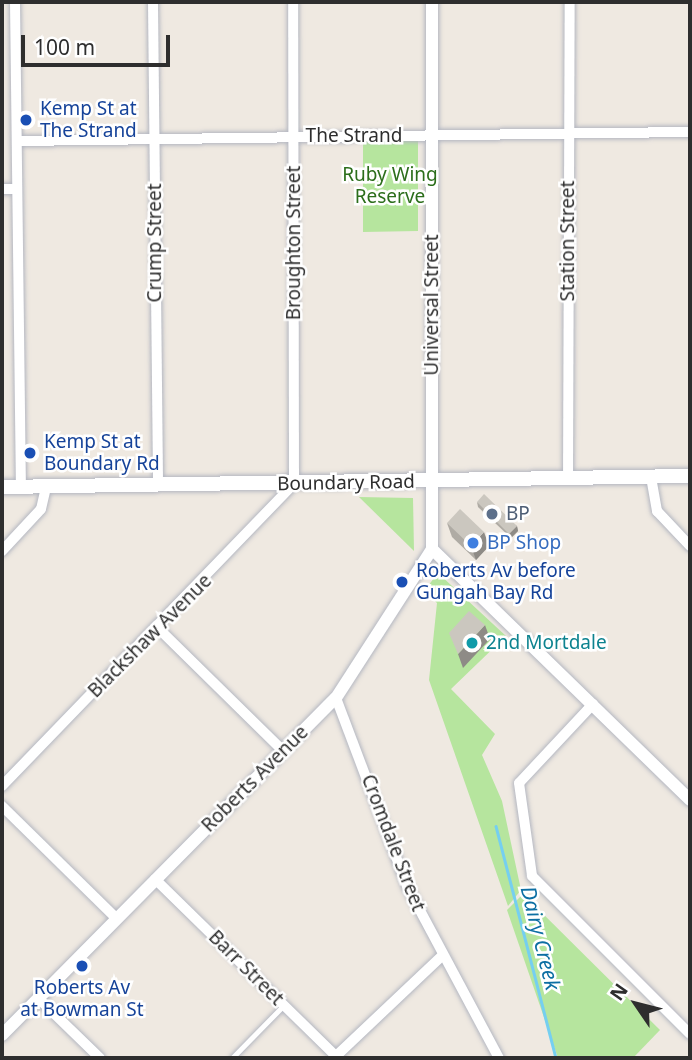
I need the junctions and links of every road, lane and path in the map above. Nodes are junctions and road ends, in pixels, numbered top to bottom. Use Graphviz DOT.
graph roads {
  1 [pos="15,2"];
  2 [pos="153,2"];
  3 [pos="293,2"];
  4 [pos="432,2"];
  5 [pos="570,2"];
  6 [pos="690,132"];
  7 [pos="569,134"];
  8 [pos="432,135"];
  9 [pos="294,136"];
  10 [pos="154,138"];
  11 [pos="17,141"];
  12 [pos="2,189"];
  13 [pos="16,189"];
  14 [pos="690,476"];
  15 [pos="651,477"];
  16 [pos="568,480"];
  17 [pos="432,482"];
  18 [pos="294,484"];
  19 [pos="158,485"];
  20 [pos="2,487"];
  21 [pos="21,487"];
  22 [pos="46,487"];
  23 [pos="690,545"];
  24 [pos="432,549"];
  25 [pos="2,551"];
  26 [pos="158,628"];
  27 [pos="336,698"];
  28 [pos="593,704"];
  29 [pos="283,751"];
  30 [pos="2,786"];
  31 [pos="690,800"];
  32 [pos="2,806"];
  33 [pos="155,879"];
  34 [pos="116,918"];
  35 [pos="443,955"];
  36 [pos="38,998"];
  37 [pos="284,1005"];
  38 [pos="690,1034"];
  39 [pos="2,1035"];
  40 [pos="335,1057"];
  41 [pos="100,1058"];
  42 [pos="232,1058"];
  43 [pos="499,1058"];
  1 -- 11 [label="street"];
  2 -- 10 [label="street, Crump Street"];
  3 -- 9 [label="street, Broughton Street"];
  4 -- 8 [label="street, Universal Street"];
  5 -- 7 [label="street, Station Street"];
  6 -- 7 [label="street, The Strand"];
  7 -- 8 [label="street, The Strand"];
  7 -- 16 [label="street, Station Street"];
  8 -- 9 [label="street, The Strand"];
  8 -- 17 [label="street, Universal Street"];
  9 -- 10 [label="street, The Strand"];
  9 -- 18 [label="street, Broughton Street"];
  10 -- 11 [label="street, The Strand"];
  10 -- 19 [label="street, Crump Street"];
  11 -- 13 [label="street"];
  12 -- 13 [label="street"];
  13 -- 21 [label="street"];
  14 -- 15 [label="main road, Boundary Road"];
  15 -- 16 [label="main road, Boundary Road"];
  15 -- 23 [label="street"];
  16 -- 17 [label="main road, Boundary Road"];
  17 -- 18 [label="main road, Boundary Road"];
  17 -- 24 [label="street"];
  18 -- 19 [label="main road, Boundary Road"];
  18 -- 26 [label="street, Blackshaw Avenue"];
  19 -- 22 [label="main road, Boundary Road"];
  20 -- 21 [label="main road, Boundary Road"];
  21 -- 22 [label="main road, Boundary Road"];
  22 -- 25 [label="street"];
  24 -- 27 [label="street, Roberts Avenue"];
  24 -- 28 [label="street"];
  26 -- 29 [label="street"];
  26 -- 30 [label="street, Blackshaw Avenue"];
  27 -- 29 [label="street, Roberts Avenue"];
  27 -- 35 [label="street, Cromdale Street"];
  28 -- 31 [label="street"];
  28 -- 38 [label="street"];
  29 -- 33 [label="street, Roberts Avenue"];
  32 -- 34 [label="street"];
  33 -- 34 [label="street, Roberts Avenue"];
  33 -- 37 [label="street, Barr Street"];
  34 -- 36 [label="street, Roberts Avenue"];
  35 -- 40 [label="street"];
  35 -- 43 [label="street, Cromdale Street"];
  36 -- 39 [label="street, Roberts Avenue"];
  36 -- 41 [label="street"];
  37 -- 40 [label="street, Barr Street"];
  37 -- 42 [label="lane"];
}
